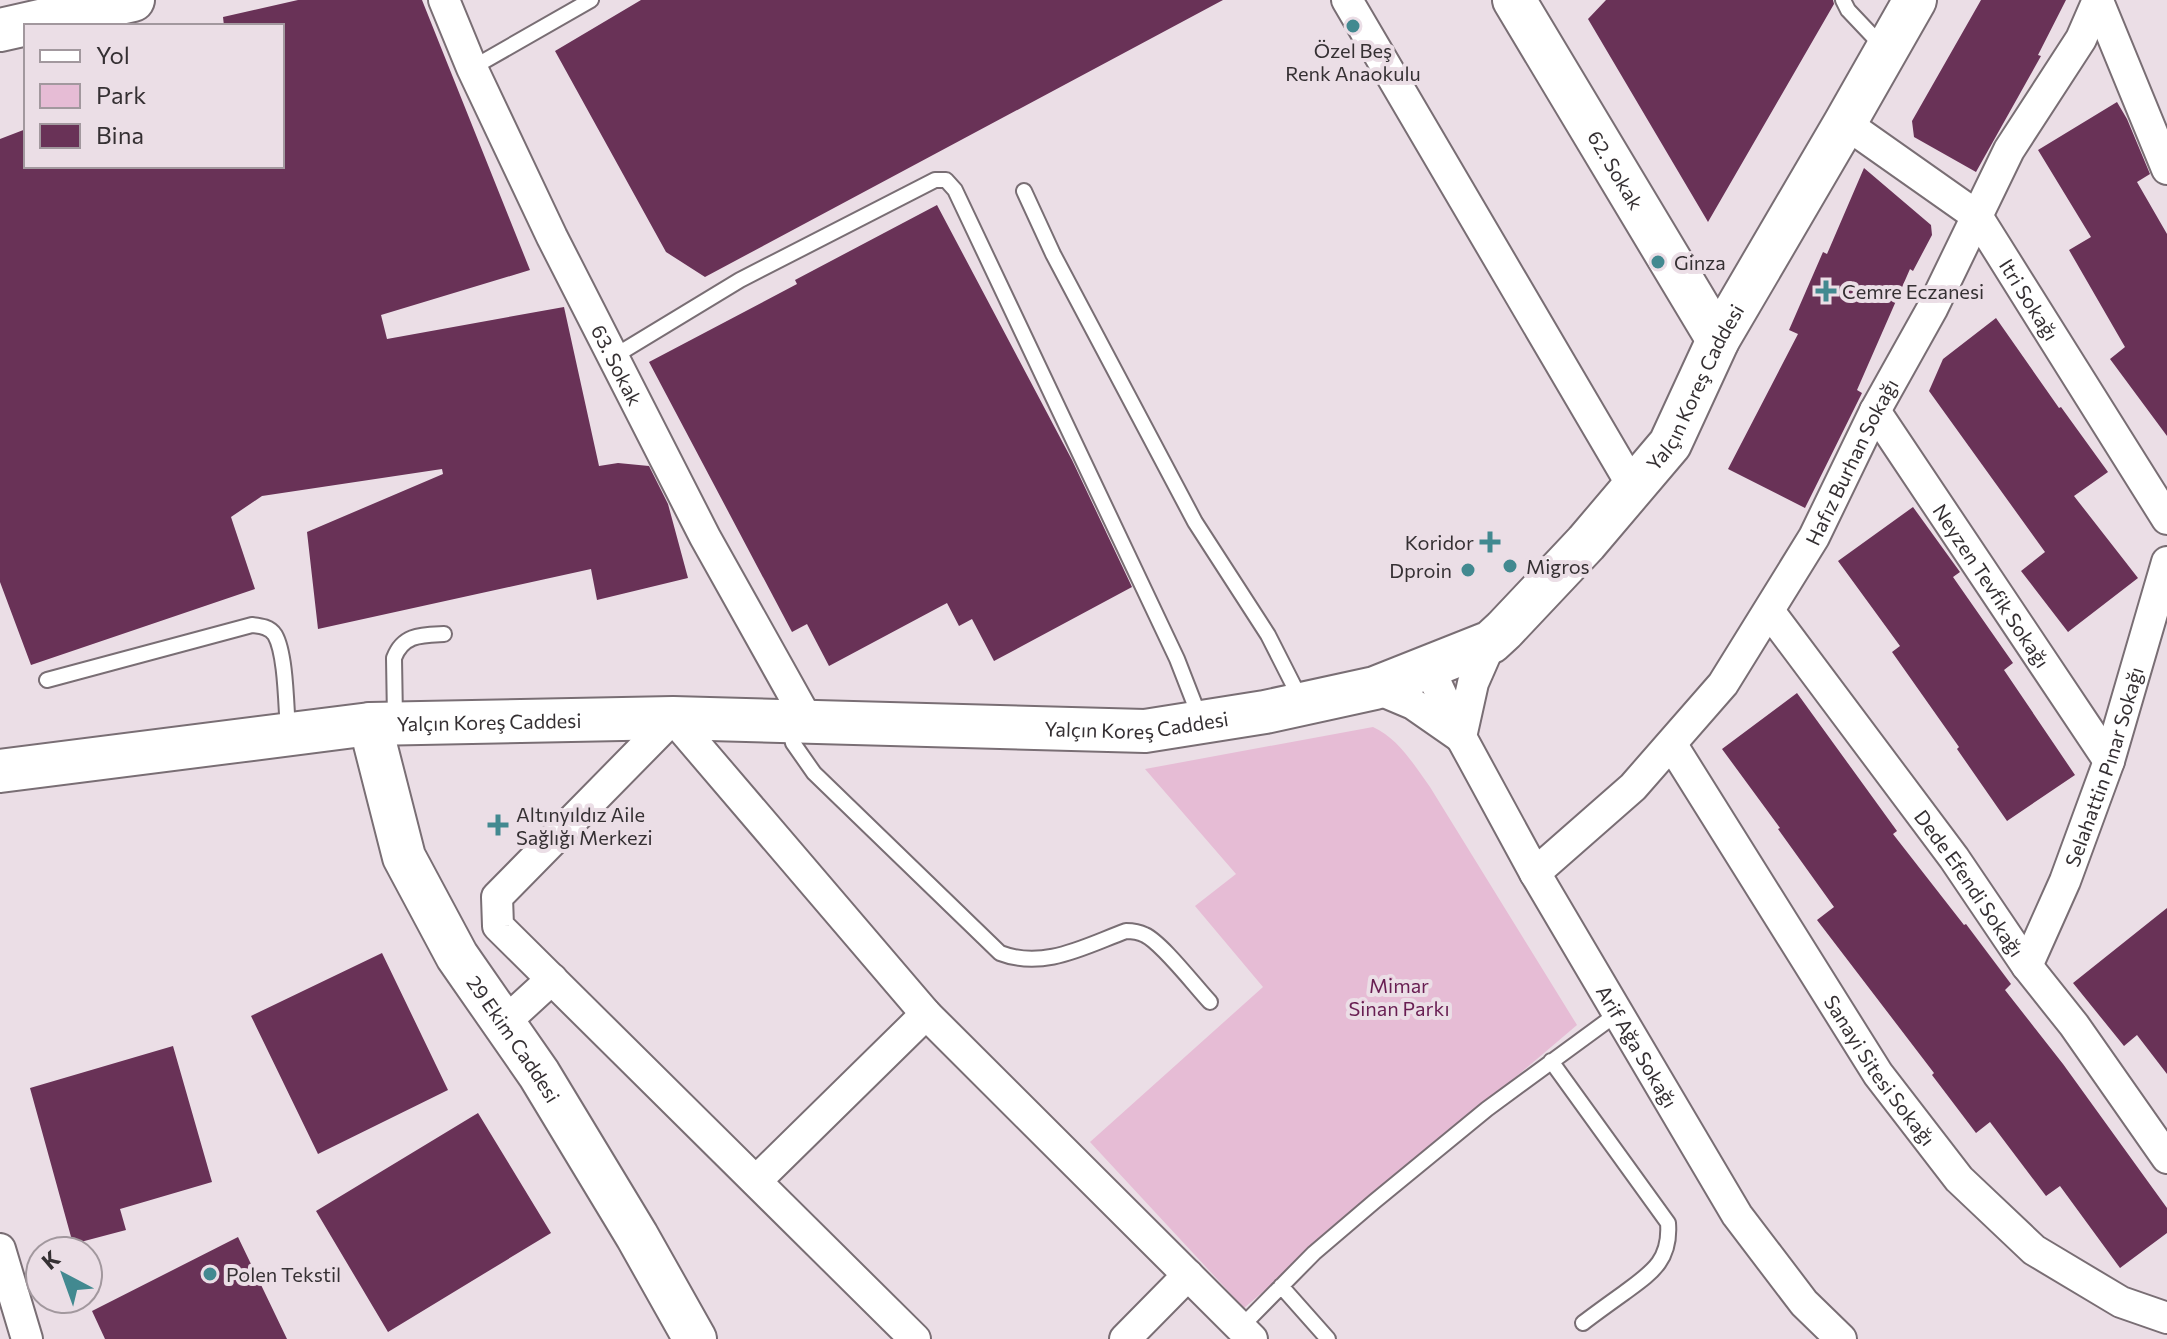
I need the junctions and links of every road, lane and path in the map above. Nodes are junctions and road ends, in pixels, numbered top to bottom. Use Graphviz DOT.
graph roads {
  1 [pos="133,0"];
  2 [pos="444,0"];
  3 [pos="591,0"];
  4 [pos="1347,0"];
  5 [pos="1843,0"];
  6 [pos="1915,0"];
  7 [pos="2098,0"];
  8 [pos="1524,9"];
  9 [pos="27,24"];
  10 [pos="24,25"];
  11 [pos="0,30"];
  12 [pos="1886,50"];
  13 [pos="472,68"];
  14 [pos="1845,123"];
  15 [pos="2167,169"];
  16 [pos="1024,191"];
  17 [pos="1977,216"];
  18 [pos="1718,340"];
  19 [pos="613,357"];
  20 [pos="1875,411"];
  21 [pos="1633,487"];
  22 [pos="2167,519"];
  23 [pos="2167,562"];
  24 [pos="1769,611"];
  25 [pos="444,634"];
  26 [pos="1491,642"];
  27 [pos="1429,668"];
  28 [pos="47,680"];
  29 [pos="1375,688"];
  30 [pos="1303,704"];
  31 [pos="673,718"];
  32 [pos="798,721"];
  33 [pos="1201,722"];
  34 [pos="383,724"];
  35 [pos="288,734"];
  36 [pos="1461,737"];
  37 [pos="1672,745"];
  38 [pos="2109,761"];
  39 [pos="0,771"];
  40 [pos="1535,873"];
  41 [pos="2027,966"];
  42 [pos="552,979"];
  43 [pos="1210,1002"];
  44 [pos="1618,1013"];
  45 [pos="926,1014"];
  46 [pos="504,1023"];
  47 [pos="1551,1061"];
  48 [pos="2167,1158"];
  49 [pos="756,1181"];
  50 [pos="0,1249"];
  51 [pos="1188,1275"];
  52 [pos="1281,1286"];
  53 [pos="2167,1318"];
  54 [pos="1583,1323"];
  55 [pos="1246,1333"];
  56 [pos="27,1339"];
  57 [pos="695,1339"];
  58 [pos="915,1339"];
  59 [pos="1125,1339"];
  60 [pos="1328,1339"];
  61 [pos="1841,1339"];
  1 -- 9 [label="street"];
  2 -- 13 [label="street, 63. Sokak"];
  3 -- 13 [label="lane"];
  4 -- 21 [label="street"];
  5 -- 12 [label="lane"];
  6 -- 12 [label="street, Yalçın Koreş Caddesi"];
  7 -- 15 [label="street"];
  7 -- 17 [label="street, Hafız Burhan Sokağı"];
  8 -- 18 [label="street, 62. Sokak"];
  10 -- 11 [label="street"];
  12 -- 14 [label="street, Yalçın Koreş Caddesi"];
  13 -- 19 [label="street, 63. Sokak"];
  14 -- 17 [label="street, Itri Sokağı"];
  14 -- 18 [label="street, Yalçın Koreş Caddesi"];
  16 -- 30 [label="lane"];
  17 -- 20 [label="street, Hafız Burhan Sokağı"];
  17 -- 22 [label="street, Itri Sokağı"];
  18 -- 21 [label="street, Yalçın Koreş Caddesi"];
  19 -- 32 [label="street, 63. Sokak"];
  19 -- 33 [label="lane"];
  20 -- 24 [label="street, Hafız Burhan Sokağı"];
  20 -- 38 [label="street, Neyzen Tevfik Sokağı"];
  21 -- 26 [label="street, Yalçın Koreş Caddesi"];
  23 -- 38 [label="street, Selahattin Pınar Sokağı"];
  24 -- 37 [label="street, Hafız Burhan Sokağı"];
  24 -- 41 [label="street, Dede Efendi Sokağı"];
  25 -- 34 [label="lane"];
  26 -- 27 [label="street, Yalçın Koreş Caddesi"];
  26 -- 36 [label="street"];
  27 -- 29 [label="street, Yalçın Koreş Caddesi"];
  27 -- 36 [label="street, Arif Ağa Sokağı"];
  28 -- 35 [label="lane"];
  29 -- 30 [label="street, Yalçın Koreş Caddesi"];
  29 -- 36 [label="street"];
  30 -- 33 [label="street, Yalçın Koreş Caddesi"];
  31 -- 32 [label="street, Yalçın Koreş Caddesi"];
  31 -- 34 [label="street, Yalçın Koreş Caddesi"];
  31 -- 42 [label="street"];
  31 -- 45 [label="street"];
  32 -- 33 [label="street, Yalçın Koreş Caddesi"];
  32 -- 43 [label="lane"];
  34 -- 35 [label="street, Yalçın Koreş Caddesi"];
  34 -- 46 [label="street, 29 Ekim Caddesi"];
  35 -- 39 [label="street, Yalçın Koreş Caddesi"];
  36 -- 40 [label="street, Arif Ağa Sokağı"];
  37 -- 40 [label="street, Hafız Burhan Sokağı"];
  37 -- 53 [label="street, Sanayi Sitesi Sokağı"];
  38 -- 41 [label="street, Selahattin Pınar Sokağı"];
  40 -- 44 [label="street, Arif Ağa Sokağı"];
  41 -- 48 [label="street, Dede Efendi Sokağı"];
  42 -- 46 [label="street"];
  42 -- 49 [label="street"];
  44 -- 47 [label="lane"];
  44 -- 61 [label="street, Arif Ağa Sokağı"];
  45 -- 49 [label="street"];
  45 -- 51 [label="street"];
  46 -- 57 [label="street, 29 Ekim Caddesi"];
  47 -- 52 [label="lane"];
  47 -- 54 [label="lane"];
  49 -- 58 [label="street"];
  50 -- 56 [label="street"];
  51 -- 55 [label="street"];
  51 -- 59 [label="street"];
  52 -- 55 [label="lane"];
  52 -- 60 [label="lane"];
}
